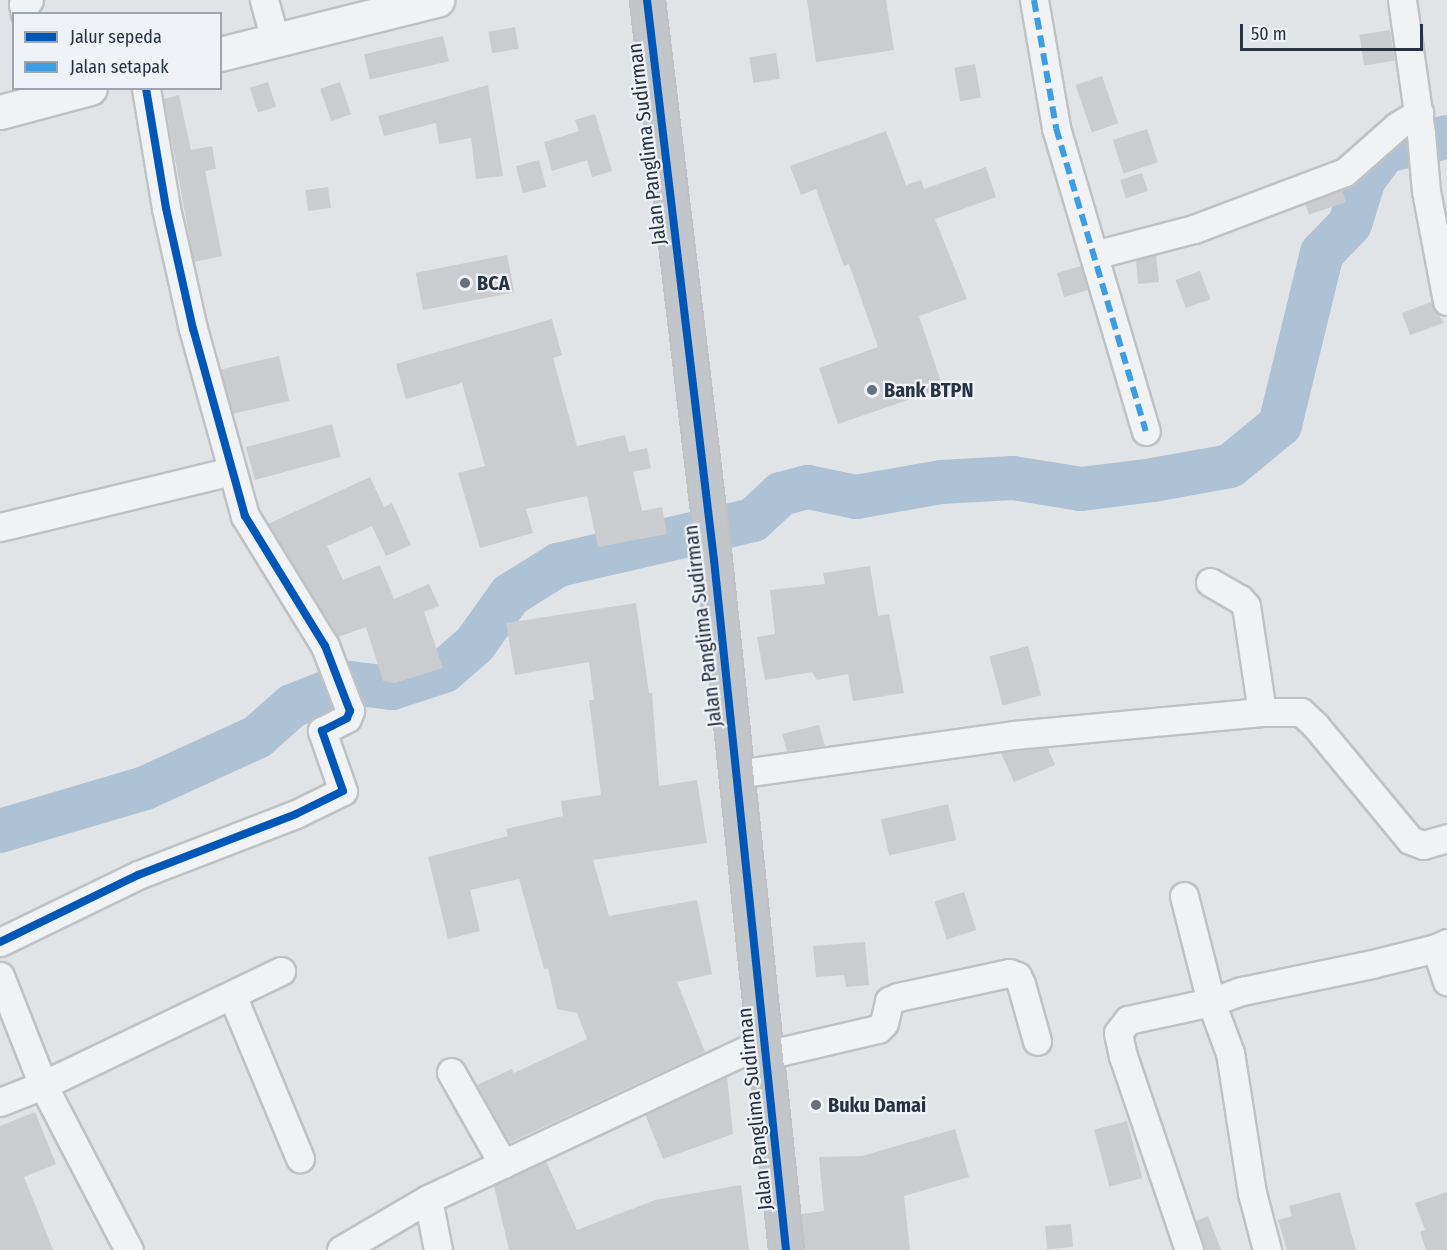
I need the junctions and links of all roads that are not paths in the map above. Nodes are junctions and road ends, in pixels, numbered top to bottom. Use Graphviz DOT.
graph roads {
  1 [pos="29,0"];
  2 [pos="264,0"];
  3 [pos="437,0"];
  4 [pos="647,0"];
  5 [pos="1034,0"];
  6 [pos="1402,0"];
  7 [pos="25,12"];
  8 [pos="275,40"];
  9 [pos="222,53"];
  10 [pos="77,90"];
  11 [pos="146,90"];
  12 [pos="52,94"];
  13 [pos="0,112"];
  14 [pos="1420,124"];
  15 [pos="1094,255"];
  16 [pos="1447,301"];
  17 [pos="1146,431"];
  18 [pos="231,471"];
  19 [pos="0,527"];
  20 [pos="1210,582"];
  21 [pos="1262,712"];
  22 [pos="736,774"];
  23 [pos="1447,838"];
  24 [pos="1184,896"];
  25 [pos="0,942"];
  26 [pos="1441,946"];
  27 [pos="281,971"];
  28 [pos="0,976"];
  29 [pos="1447,981"];
  30 [pos="232,995"];
  31 [pos="1211,1002"];
  32 [pos="1037,1041"];
  33 [pos="766,1048"];
  34 [pos="452,1072"];
  35 [pos="43,1085"];
  36 [pos="0,1102"];
  37 [pos="300,1158"];
  38 [pos="503,1164"];
  39 [pos="428,1199"];
  40 [pos="129,1250"];
  41 [pos="340,1250"];
  42 [pos="438,1250"];
  43 [pos="786,1250"];
  44 [pos="1189,1250"];
  45 [pos="1267,1250"];
  1 -- 7 [label="street"];
  2 -- 8 [label="street"];
  3 -- 8 [label="street"];
  4 -- 22 [label="main road, Jalan Panglima Sudirman"];
  5 -- 15 [label="street"];
  6 -- 14 [label="street"];
  8 -- 9 [label="street"];
  10 -- 12 [label="street"];
  11 -- 18 [label="street"];
  12 -- 13 [label="street"];
  14 -- 15 [label="street"];
  14 -- 16 [label="street"];
  15 -- 17 [label="street"];
  18 -- 19 [label="street"];
  18 -- 25 [label="street"];
  20 -- 21 [label="street"];
  21 -- 22 [label="street"];
  21 -- 23 [label="street"];
  22 -- 33 [label="main road, Jalan Panglima Sudirman"];
  24 -- 31 [label="street"];
  26 -- 29 [label="street"];
  26 -- 31 [label="street"];
  27 -- 30 [label="street"];
  28 -- 35 [label="street"];
  30 -- 35 [label="street"];
  30 -- 37 [label="street"];
  31 -- 44 [label="street"];
  31 -- 45 [label="street"];
  32 -- 33 [label="street"];
  33 -- 38 [label="street"];
  33 -- 43 [label="main road, Jalan Panglima Sudirman"];
  34 -- 38 [label="street"];
  35 -- 36 [label="street"];
  35 -- 40 [label="street"];
  38 -- 39 [label="street"];
  39 -- 41 [label="street"];
  39 -- 42 [label="street"];
}
